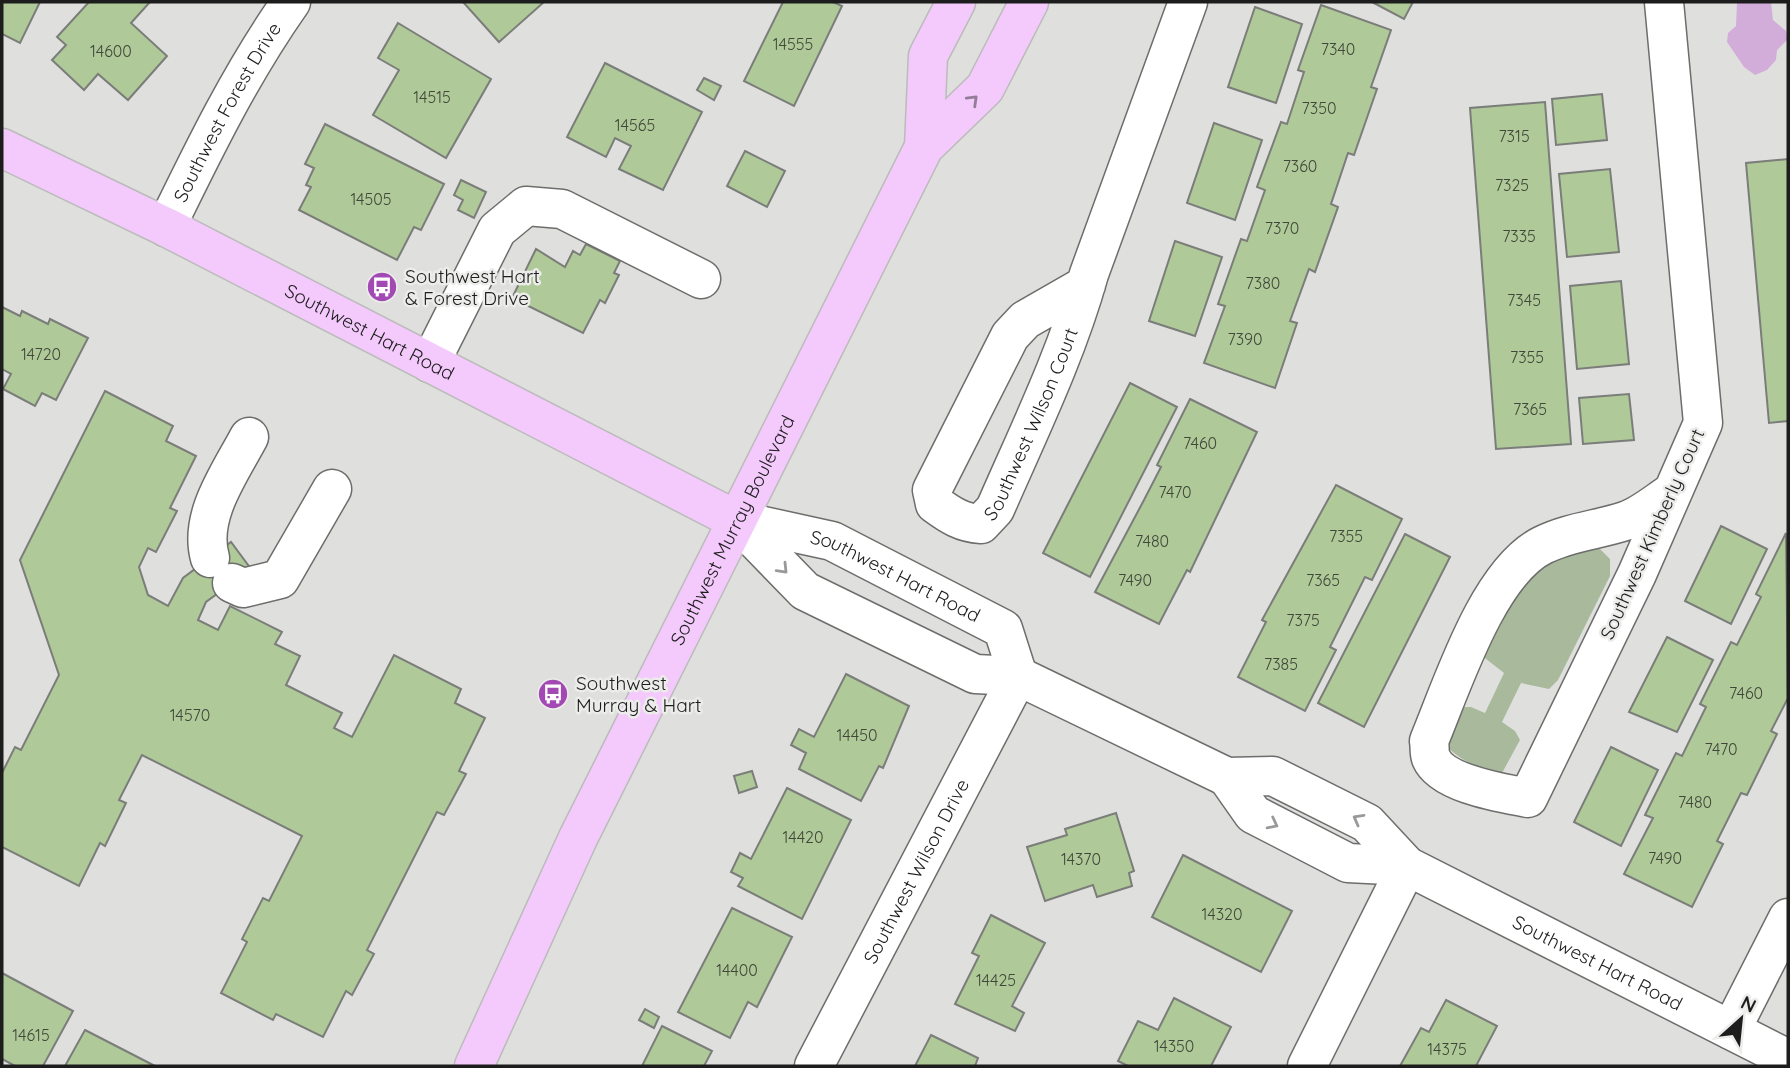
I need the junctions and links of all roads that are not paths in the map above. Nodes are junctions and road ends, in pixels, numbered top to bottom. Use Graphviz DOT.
graph roads {
  1 [pos="291,2"];
  2 [pos="956,2"];
  3 [pos="1029,2"];
  4 [pos="1188,2"];
  5 [pos="1664,2"];
  6 [pos="924,147"];
  7 [pos="2,148"];
  8 [pos="166,227"];
  9 [pos="701,279"];
  10 [pos="1086,285"];
  11 [pos="430,363"];
  12 [pos="249,437"];
  13 [pos="332,489"];
  14 [pos="1671,493"];
  15 [pos="736,520"];
  16 [pos="1018,677"];
  17 [pos="1407,866"];
  18 [pos="1788,918"];
  19 [pos="1731,1030"];
  20 [pos="1788,1059"];
  21 [pos="474,1066"];
  22 [pos="814,1066"];
  23 [pos="1307,1066"];
  1 -- 8 [label="street, Southwest Forest Drive"];
  2 -- 6 [label="main road, Southwest Murray Boulevard"];
  6 -- 3 [label="main road, Southwest Murray Boulevard, one-way"];
  4 -- 10 [label="street, Southwest Wilson Court"];
  5 -- 14 [label="street, Southwest Kimberly Court"];
  6 -- 15 [label="main road, Southwest Murray Boulevard"];
  7 -- 8 [label="main road, Southwest Hart Road"];
  8 -- 11 [label="main road, Southwest Hart Road"];
  9 -- 11 [label="street"];
  10 -- 10 [label="street, Southwest Wilson Court"];
  11 -- 15 [label="main road, Southwest Hart Road"];
  12 -- 13 [label="street"];
  14 -- 14 [label="street, Southwest Kimberly Court"];
  15 -- 16 [label="street, Southwest Hart Road, one-way"];
  15 -- 16 [label="street, Southwest Hart Road"];
  15 -- 21 [label="main road, Southwest Murray Boulevard"];
  16 -- 17 [label="street, Southwest Hart Road"];
  16 -- 22 [label="street, Southwest Wilson Drive"];
  17 -- 19 [label="street, Southwest Hart Road"];
  17 -- 23 [label="street"];
  18 -- 19 [label="street"];
  19 -- 20 [label="street, Southwest Hart Road"];
}
